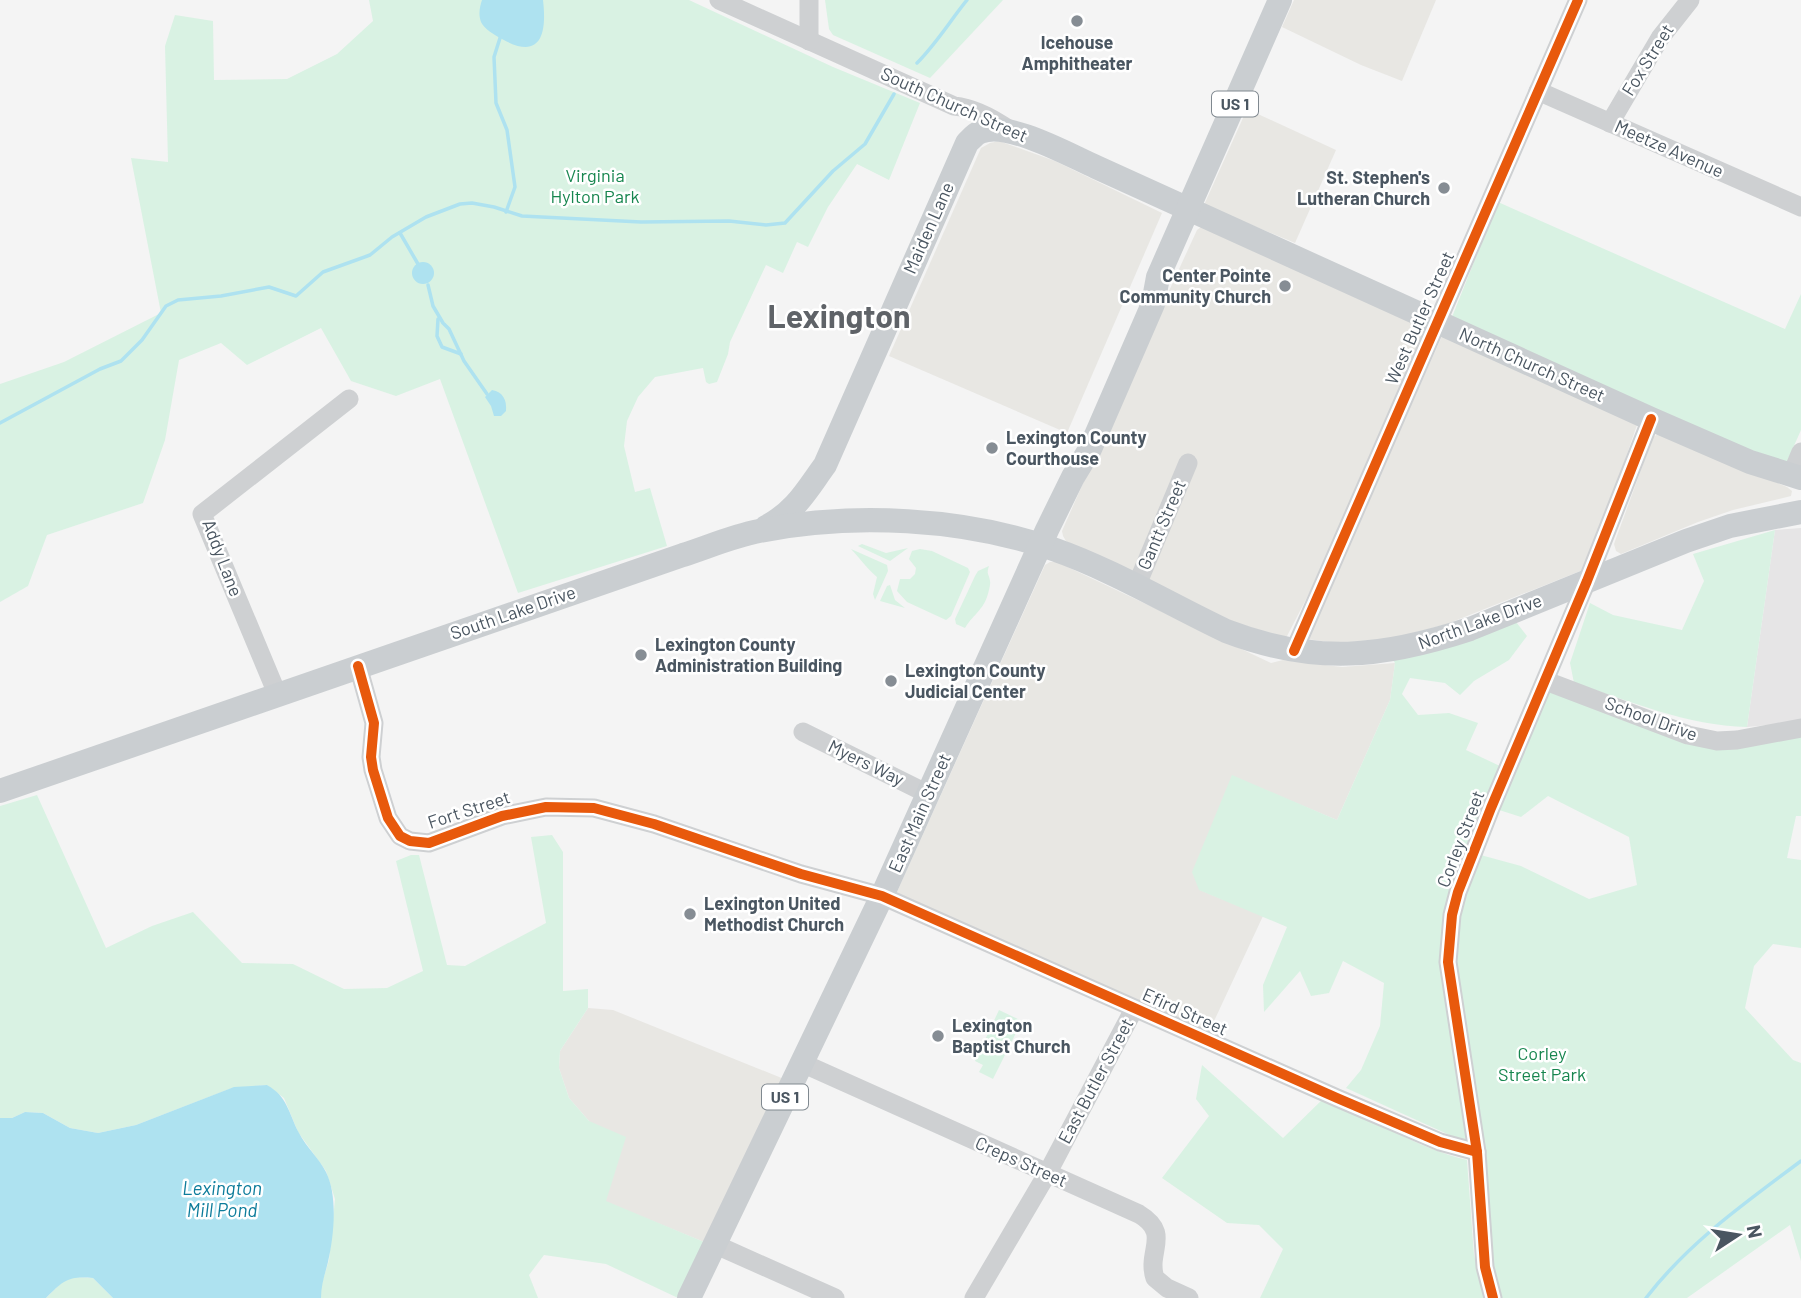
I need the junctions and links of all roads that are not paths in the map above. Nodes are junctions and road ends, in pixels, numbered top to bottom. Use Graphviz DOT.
graph roads {
  1 [pos="719,0"];
  2 [pos="809,0"];
  3 [pos="1280,0"];
  4 [pos="1578,0"];
  5 [pos="1690,0"];
  6 [pos="809,41"];
  7 [pos="1538,91"];
  8 [pos="954,106"];
  9 [pos="1610,123"];
  10 [pos="1011,131"];
  11 [pos="967,143"];
  12 [pos="1801,207"];
  13 [pos="1189,208"];
  14 [pos="1437,323"];
  15 [pos="349,399"];
  16 [pos="1651,419"];
  17 [pos="1801,453"];
  18 [pos="1188,463"];
  19 [pos="825,465"];
  20 [pos="1796,477"];
  21 [pos="1801,512"];
  22 [pos="826,522"];
  23 [pos="757,531"];
  24 [pos="1041,545"];
  25 [pos="1587,581"];
  26 [pos="1136,587"];
  27 [pos="1294,651"];
  28 [pos="358,666"];
  29 [pos="1546,681"];
  30 [pos="278,695"];
  31 [pos="1801,728"];
  32 [pos="803,733"];
  33 [pos="0,791"];
  34 [pos="928,794"];
  35 [pos="882,896"];
  36 [pos="1134,1009"];
  37 [pos="802,1063"];
  38 [pos="1477,1152"];
  39 [pos="1047,1174"];
  40 [pos="714,1244"];
  41 [pos="689,1298"];
  42 [pos="835,1298"];
  43 [pos="974,1298"];
  44 [pos="1189,1298"];
  45 [pos="1493,1298"];
  1 -- 6 [label="street, South Church Street"];
  2 -- 6 [label="street"];
  3 -- 13 [label="main road, US 1"];
  4 -- 7 [label="street, West Butler Street"];
  5 -- 9 [label="street, Fox Street"];
  6 -- 8 [label="street, South Church Street"];
  7 -- 9 [label="street, Meetze Avenue"];
  7 -- 14 [label="street, West Butler Street"];
  8 -- 10 [label="street, South Church Street"];
  8 -- 11 [label="street"];
  9 -- 12 [label="street, Meetze Avenue"];
  10 -- 11 [label="main road"];
  10 -- 13 [label="main road, South Church Street"];
  11 -- 19 [label="main road, Maiden Lane"];
  13 -- 14 [label="main road, North Church Street"];
  13 -- 24 [label="main road, East Main Street / US 1"];
  14 -- 16 [label="main road, North Church Street"];
  14 -- 27 [label="street, West Butler Street"];
  15 -- 30 [label="street, Addy Lane"];
  16 -- 20 [label="main road, North Church Street"];
  16 -- 25 [label="street, Corley Street"];
  17 -- 20 [label="street"];
  18 -- 26 [label="street, Gantt Street"];
  19 -- 22 [label="main road, Maiden Lane"];
  19 -- 23 [label="main road, Maiden Lane"];
  21 -- 25 [label="main road, North Lake Drive"];
  22 -- 23 [label="main road, South Lake Drive"];
  22 -- 24 [label="main road, South Lake Drive"];
  23 -- 28 [label="main road, South Lake Drive"];
  24 -- 26 [label="main road, North Lake Drive"];
  24 -- 34 [label="main road, East Main Street / US 1"];
  25 -- 27 [label="main road, North Lake Drive"];
  25 -- 29 [label="street, Corley Street"];
  26 -- 27 [label="main road, North Lake Drive"];
  28 -- 30 [label="main road, South Lake Drive"];
  28 -- 35 [label="street, Fort Street"];
  29 -- 31 [label="street, School Drive"];
  29 -- 38 [label="street, Corley Street"];
  30 -- 33 [label="main road, South Lake Drive"];
  32 -- 34 [label="street, Myers Way"];
  34 -- 35 [label="main road, East Main Street / US 1"];
  35 -- 36 [label="street, Efird Street"];
  35 -- 37 [label="main road, East Main Street / US 1"];
  36 -- 38 [label="street, Efird Street"];
  36 -- 39 [label="street, East Butler Street"];
  37 -- 39 [label="street, Creps Street"];
  37 -- 40 [label="main road, East Main Street / US 1"];
  38 -- 45 [label="street, Corley Street"];
  39 -- 43 [label="street, East Butler Street"];
  39 -- 44 [label="street, Creps Street"];
  40 -- 41 [label="main road, East Main Street / US 1"];
  40 -- 42 [label="street"];
}
